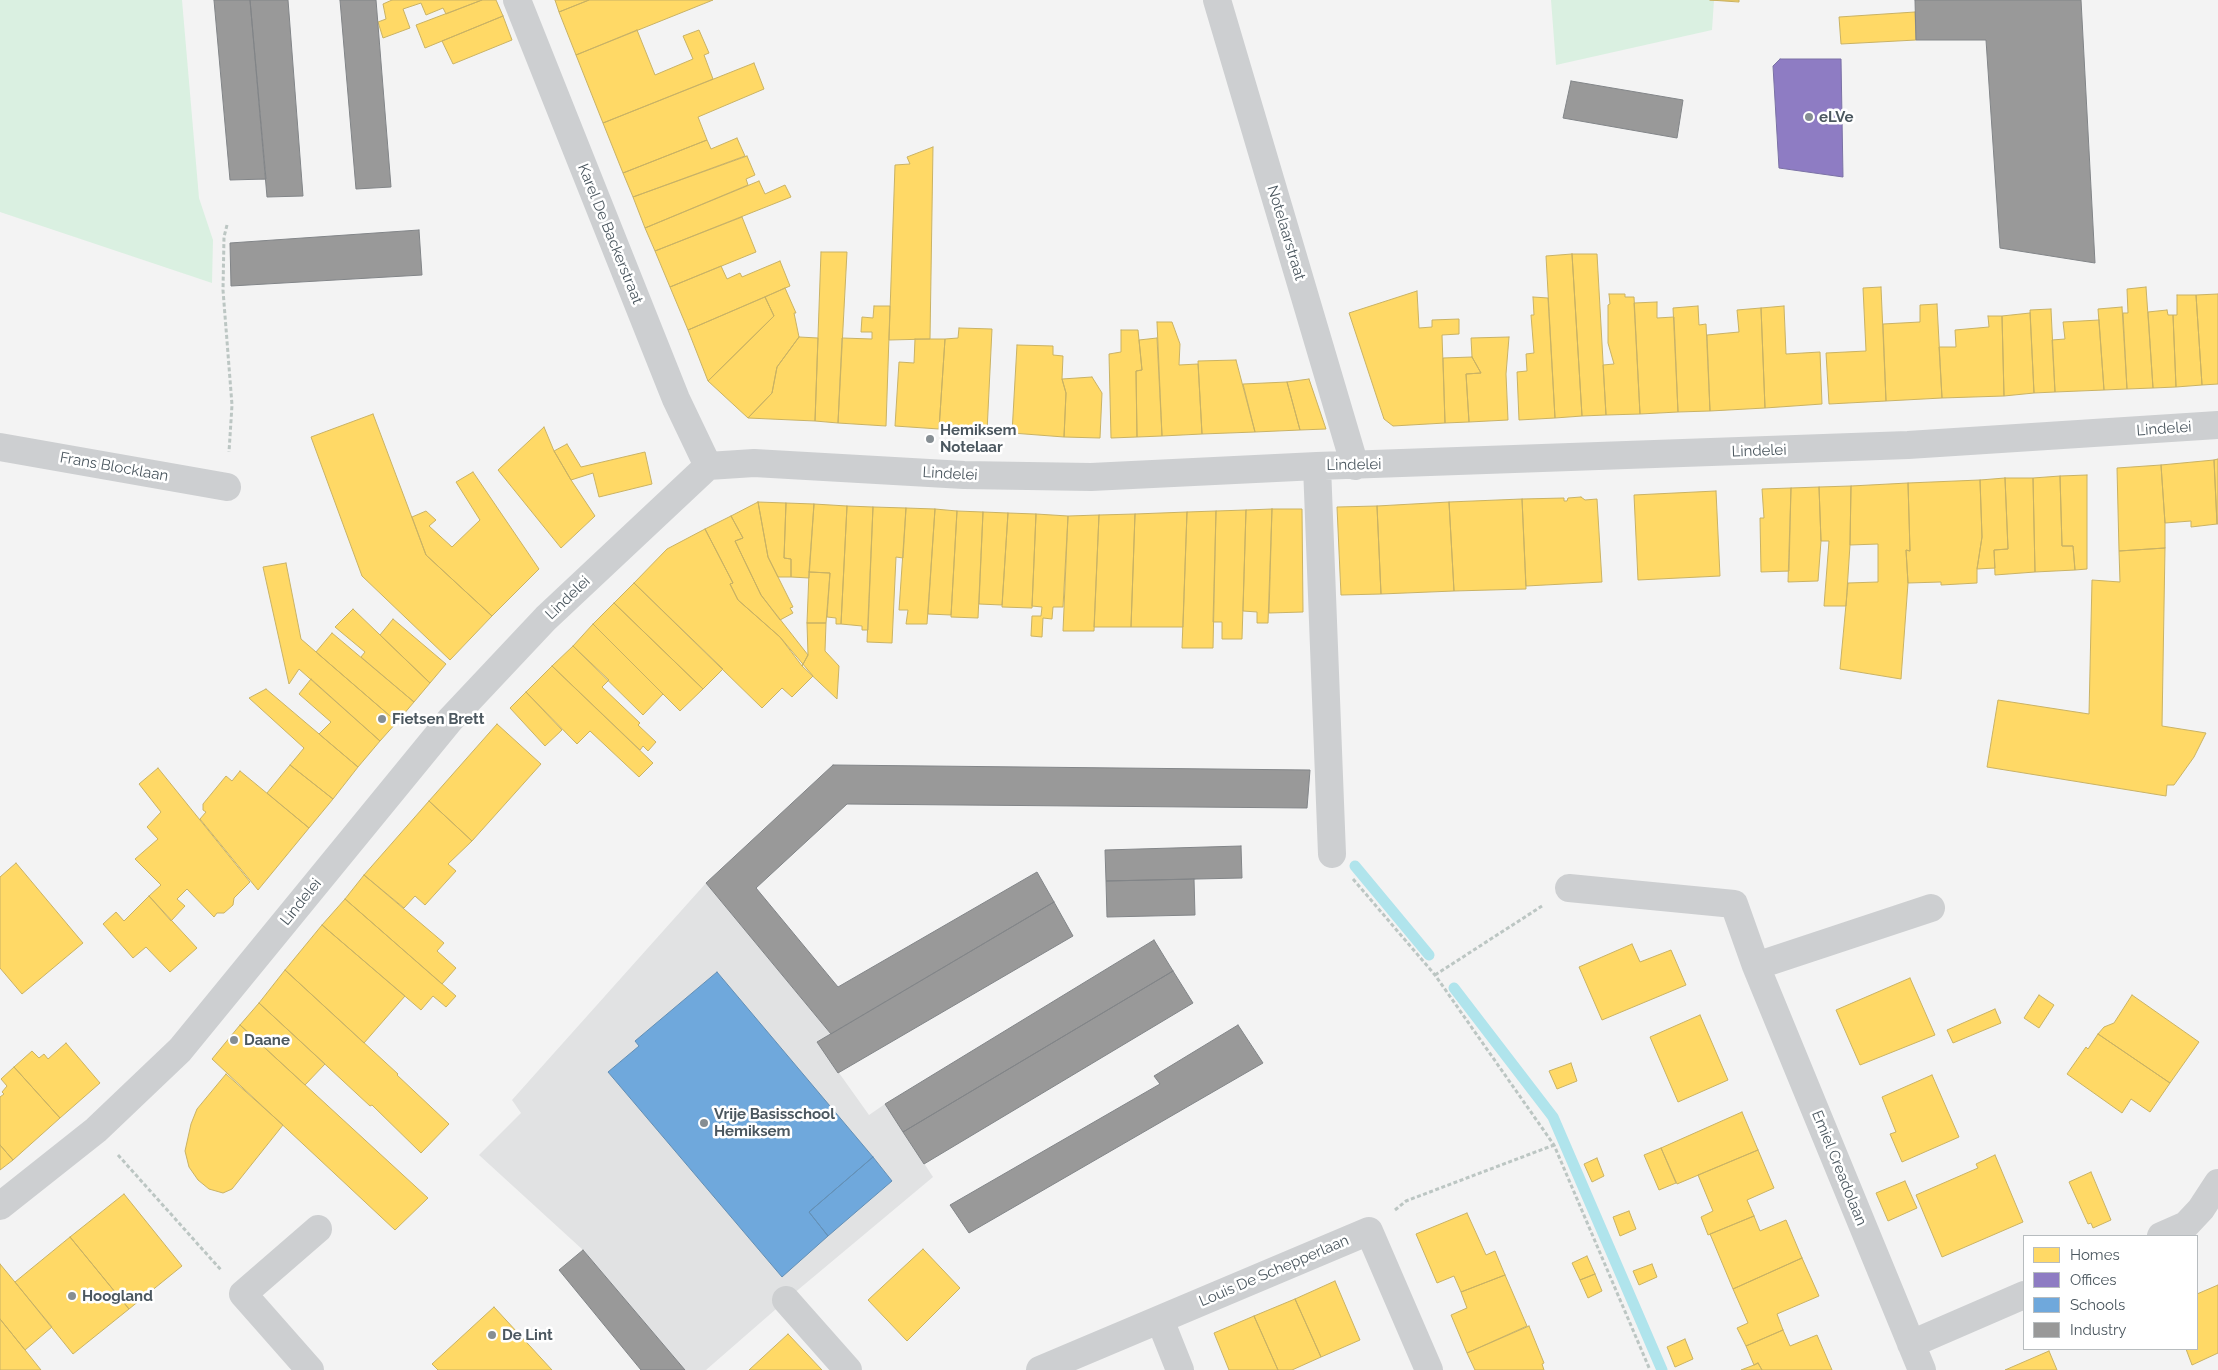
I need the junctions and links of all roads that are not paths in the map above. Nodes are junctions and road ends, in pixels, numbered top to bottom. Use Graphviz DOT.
graph roads {
  1 [pos="517,0"];
  2 [pos="1217,0"];
  3 [pos="2218,425"];
  4 [pos="0,447"];
  5 [pos="708,466"];
  6 [pos="1317,466"];
  7 [pos="1355,466"];
  8 [pos="227,487"];
  9 [pos="1332,854"];
  10 [pos="1569,888"];
  11 [pos="1931,908"];
  12 [pos="1756,966"];
  13 [pos="2218,1183"];
  14 [pos="0,1206"];
  15 [pos="318,1228"];
  16 [pos="2162,1235"];
  17 [pos="2023,1295"];
  18 [pos="786,1300"];
  19 [pos="1160,1320"];
  20 [pos="1911,1344"];
  21 [pos="310,1370"];
  22 [pos="848,1370"];
  23 [pos="1040,1370"];
  24 [pos="1180,1370"];
  25 [pos="1429,1370"];
  26 [pos="1922,1370"];
  1 -- 5 [label="street, Karel De Backerstraat"];
  2 -- 7 [label="street, Notelaarstraat"];
  3 -- 7 [label="street, Lindelei"];
  4 -- 8 [label="street, Frans Blocklaan"];
  5 -- 6 [label="street, Lindelei"];
  5 -- 14 [label="street, Lindelei"];
  6 -- 7 [label="street, Lindelei"];
  6 -- 9 [label="street"];
  10 -- 12 [label="street, Emiel Creadolaan"];
  11 -- 12 [label="street"];
  12 -- 20 [label="street, Emiel Creadolaan"];
  13 -- 16 [label="street"];
  15 -- 21 [label="street"];
  17 -- 20 [label="street"];
  18 -- 22 [label="street"];
  19 -- 23 [label="street, Louis De Schepperlaan"];
  19 -- 24 [label="street"];
  19 -- 25 [label="street, Louis De Schepperlaan"];
  20 -- 26 [label="street, Emiel Creadolaan"];
}
